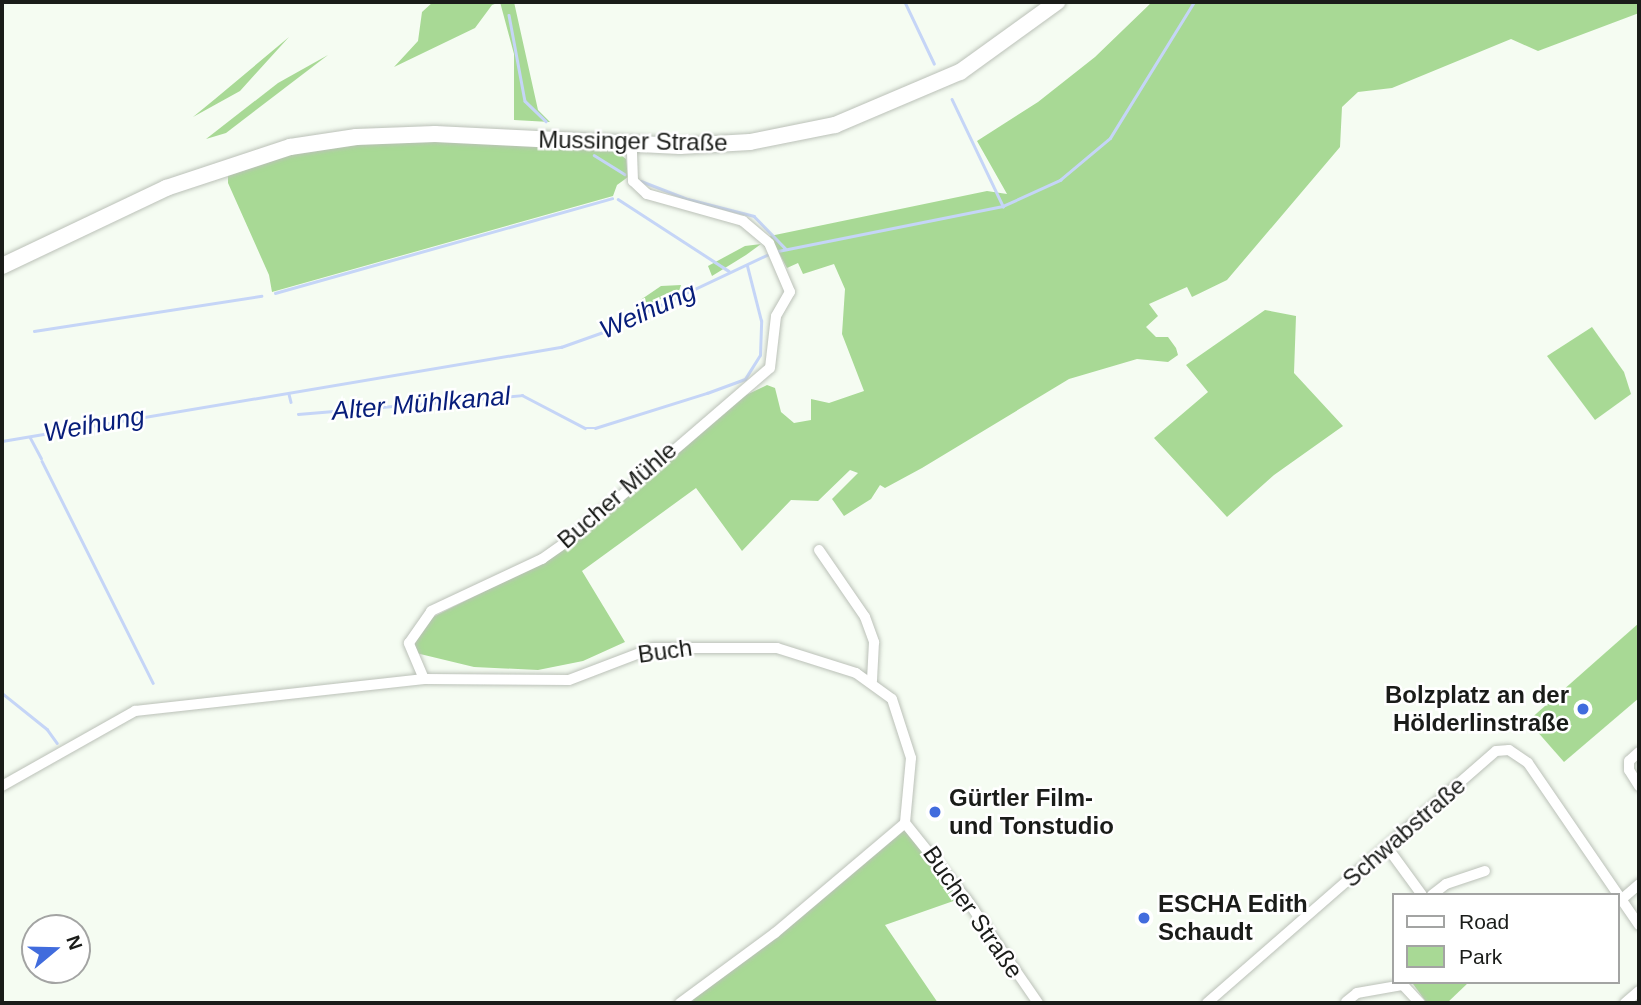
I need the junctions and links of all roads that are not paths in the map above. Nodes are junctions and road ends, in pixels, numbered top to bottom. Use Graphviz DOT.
graph roads {
  1 [pos="1057,2"];
  2 [pos="632,144"];
  3 [pos="2,266"];
  4 [pos="819,550"];
  5 [pos="424,679"];
  6 [pos="873,681"];
  7 [pos="1639,752"];
  8 [pos="2,786"];
  9 [pos="1639,786"];
  10 [pos="905,822"];
  11 [pos="1387,846"];
  12 [pos="1485,872"];
  13 [pos="1639,884"];
  14 [pos="1421,893"];
  15 [pos="1435,893"];
  16 [pos="1618,893"];
  17 [pos="1620,896"];
  18 [pos="1622,899"];
  19 [pos="1639,925"];
  20 [pos="1639,991"];
  21 [pos="1346,1002"];
  22 [pos="680,1003"];
  23 [pos="1038,1003"];
  24 [pos="1207,1003"];
  25 [pos="1420,1003"];
  26 [pos="1625,1003"];
  1 -- 2 [label="street, Mussinger Straße"];
  2 -- 3 [label="street, Mussinger Straße"];
  2 -- 5 [label="street, Bucher Mühle"];
  4 -- 6 [label="street"];
  5 -- 6 [label="street, Buch"];
  5 -- 8 [label="street"];
  6 -- 10 [label="street, Buch"];
  7 -- 9 [label="street"];
  10 -- 22 [label="street"];
  10 -- 23 [label="street, Bucher Straße"];
  11 -- 14 [label="street"];
  11 -- 16 [label="street, Schwabstraße"];
  11 -- 24 [label="street, Schwabstraße"];
  12 -- 15 [label="street"];
  13 -- 18 [label="street"];
  17 -- 18 [label="street, Schwabstraße"];
  18 -- 19 [label="street"];
  20 -- 26 [label="street"];
  21 -- 25 [label="street"];
}
